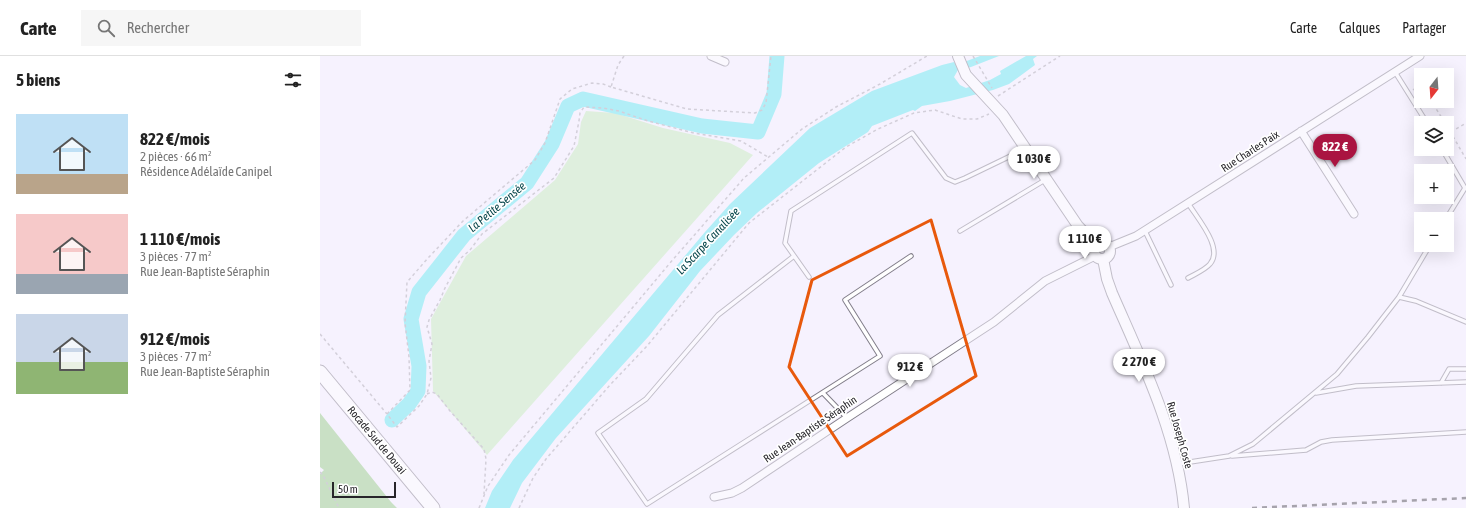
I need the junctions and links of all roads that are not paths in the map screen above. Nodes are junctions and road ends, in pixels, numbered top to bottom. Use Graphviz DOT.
graph roads {
  1 [pos="712,56"];
  2 [pos="958,56"];
  3 [pos="1420,56"];
  4 [pos="725,62"];
  5 [pos="1395,71"];
  6 [pos="1423,116"];
  7 [pos="1301,131"];
  8 [pos="1026,148"];
  9 [pos="1446,156"];
  10 [pos="1046,179"];
  11 [pos="1188,203"];
  12 [pos="1450,212"];
  13 [pos="1354,214"];
  14 [pos="960,231"];
  15 [pos="1145,231"];
  16 [pos="1096,245"];
  17 [pos="1109,247"];
  18 [pos="1426,252"];
  19 [pos="794,256"];
  20 [pos="911,256"];
  21 [pos="1099,257"];
  22 [pos="809,277"];
  23 [pos="1188,278"];
  24 [pos="1171,285"];
  25 [pos="1398,297"];
  26 [pos="1466,322"];
  27 [pos="1466,369"];
  28 [pos="320,372"];
  29 [pos="1466,382"];
  30 [pos="320,383"];
  31 [pos="1441,383"];
  32 [pos="823,393"];
  33 [pos="1314,394"];
  34 [pos="847,418"];
  35 [pos="1466,432"];
  36 [pos="1229,456"];
  37 [pos="1176,464"];
  38 [pos="714,497"];
  39 [pos="422,508"];
  40 [pos="433,508"];
  41 [pos="1184,508"];
  1 -- 4 [label="street"];
  2 -- 8 [label="street"];
  3 -- 5 [label="street, Rue Charles Paix"];
  5 -- 6 [label="lane"];
  5 -- 7 [label="street, Rue Charles Paix"];
  7 -- 11 [label="street, Rue Charles Paix"];
  7 -- 13 [label="street"];
  8 -- 10 [label="street"];
  8 -- 19 [label="lane"];
  9 -- 12 [label="lane"];
  10 -- 14 [label="lane"];
  10 -- 16 [label="street"];
  11 -- 15 [label="street, Rue Charles Paix"];
  11 -- 23 [label="lane"];
  15 -- 17 [label="street, Rue Charles Paix"];
  15 -- 24 [label="lane"];
  16 -- 17 [label="street"];
  16 -- 21 [label="street"];
  17 -- 21 [label="street"];
  18 -- 25 [label="lane"];
  19 -- 22 [label="lane"];
  19 -- 32 [label="lane"];
  20 -- 32 [label="lane"];
  21 -- 34 [label="street, Rue Jean-Baptiste Séraphin"];
  21 -- 37 [label="street, Rue Joseph Coste"];
  25 -- 26 [label="lane"];
  25 -- 33 [label="lane"];
  27 -- 31 [label="lane"];
  28 -- 40 [label="highway, Rocade Sud de Douai"];
  29 -- 31 [label="lane"];
  30 -- 39 [label="highway, Rocade Sud de Douai"];
  31 -- 33 [label="lane"];
  32 -- 34 [label="lane"];
  33 -- 36 [label="lane"];
  34 -- 38 [label="street, Rue Jean-Baptiste Séraphin"];
  35 -- 36 [label="lane"];
  36 -- 37 [label="lane"];
  37 -- 41 [label="street, Rue Joseph Coste"];
}
